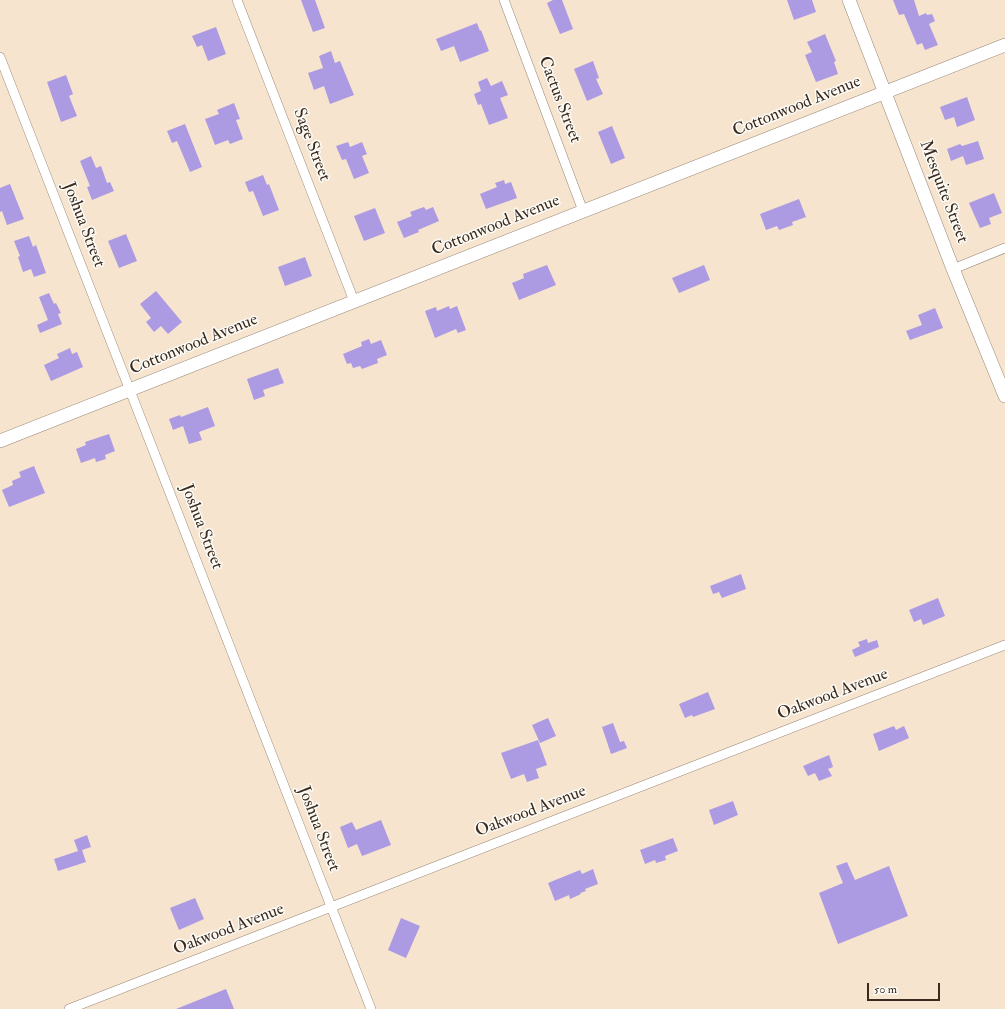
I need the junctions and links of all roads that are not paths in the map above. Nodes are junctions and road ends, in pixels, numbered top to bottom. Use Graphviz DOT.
graph roads {
  1 [pos="237,0"];
  2 [pos="504,0"];
  3 [pos="849,0"];
  4 [pos="1005,45"];
  5 [pos="0,57"];
  6 [pos="885,92"];
  7 [pos="583,211"];
  8 [pos="1005,248"];
  9 [pos="953,269"];
  10 [pos="354,301"];
  11 [pos="130,389"];
  12 [pos="1005,396"];
  13 [pos="0,440"];
  14 [pos="1005,645"];
  15 [pos="331,907"];
  16 [pos="69,1009"];
  17 [pos="371,1009"];
  1 -- 10 [label="street, Sage Street"];
  2 -- 7 [label="street, Cactus Street"];
  3 -- 6 [label="street, Mesquite Street"];
  4 -- 6 [label="street, Cottonwood Avenue"];
  5 -- 11 [label="street, Joshua Street"];
  6 -- 7 [label="street, Cottonwood Avenue"];
  6 -- 9 [label="street, Mesquite Street"];
  7 -- 10 [label="street, Cottonwood Avenue"];
  8 -- 9 [label="street"];
  9 -- 12 [label="street, Mesquite Street"];
  10 -- 11 [label="street, Cottonwood Avenue"];
  11 -- 13 [label="street, Cottonwood Avenue"];
  11 -- 15 [label="street, Joshua Street"];
  14 -- 15 [label="street, Oakwood Avenue"];
  15 -- 16 [label="street, Oakwood Avenue"];
  15 -- 17 [label="street, Joshua Street"];
}
